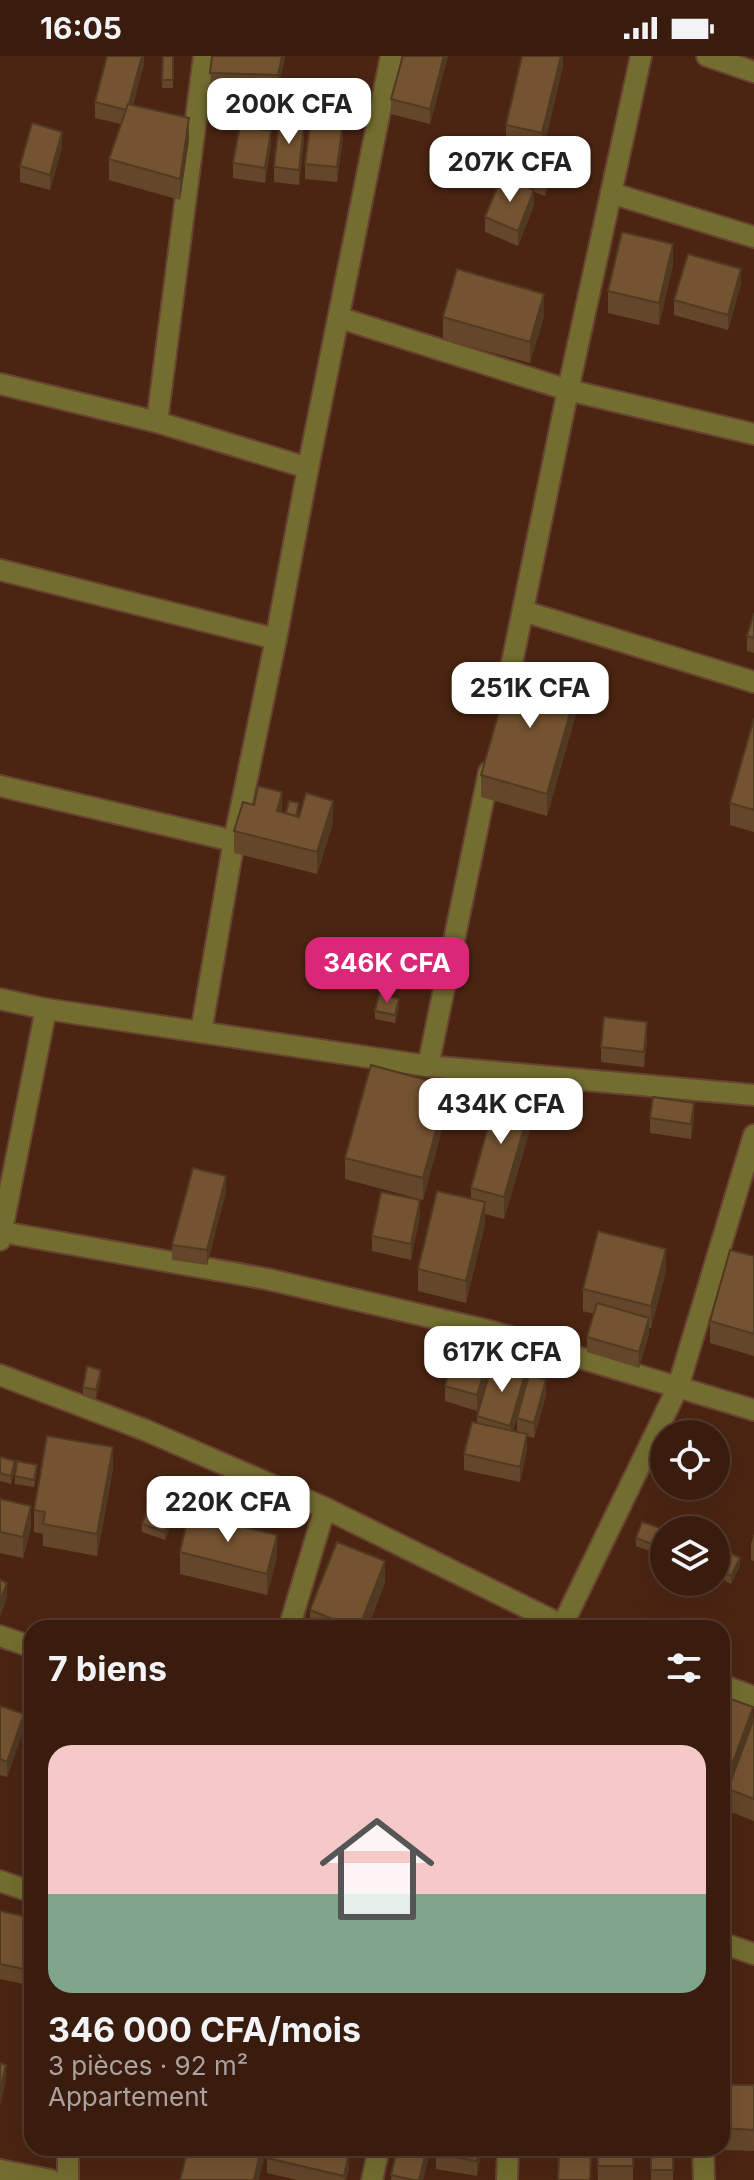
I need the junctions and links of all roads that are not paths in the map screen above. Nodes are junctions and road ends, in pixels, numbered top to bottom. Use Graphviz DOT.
graph roads {
  1 [pos="204,56"];
  2 [pos="391,56"];
  3 [pos="641,56"];
  4 [pos="707,56"];
  5 [pos="754,72"];
  6 [pos="611,193"];
  7 [pos="754,237"];
  8 [pos="340,318"];
  9 [pos="0,384"];
  10 [pos="568,390"];
  11 [pos="157,422"];
  12 [pos="754,434"];
  13 [pos="308,468"];
  14 [pos="0,570"];
  15 [pos="523,611"];
  16 [pos="276,639"];
  17 [pos="754,682"];
  18 [pos="501,717"];
  19 [pos="495,748"];
  20 [pos="0,786"];
  21 [pos="234,841"];
  22 [pos="0,999"];
  23 [pos="46,1009"];
  24 [pos="201,1032"];
  25 [pos="428,1066"];
  26 [pos="754,1095"];
  27 [pos="754,1135"];
  28 [pos="1,1236"];
  29 [pos="0,1375"];
  30 [pos="678,1387"];
  31 [pos="754,1410"];
  32 [pos="325,1508"];
  33 [pos="291,1620"];
  34 [pos="549,1620"];
  35 [pos="566,1620"];
  36 [pos="0,1636"];
  37 [pos="24,1644"];
  38 [pos="730,1688"];
  39 [pos="754,1697"];
  40 [pos="0,1881"];
  41 [pos="24,1889"];
  42 [pos="730,1946"];
  43 [pos="754,1954"];
  44 [pos="68,2156"];
  45 [pos="377,2156"];
  46 [pos="508,2156"];
  47 [pos="703,2156"];
  48 [pos="0,2170"];
  49 [pos="51,2180"];
  50 [pos="68,2180"];
  51 [pos="372,2180"];
  52 [pos="507,2180"];
  53 [pos="704,2180"];
  1 -- 11 [label="street"];
  2 -- 8 [label="street"];
  3 -- 6 [label="street"];
  4 -- 5 [label="street"];
  6 -- 7 [label="street"];
  6 -- 10 [label="street"];
  8 -- 10 [label="street"];
  8 -- 13 [label="street"];
  9 -- 11 [label="street"];
  10 -- 12 [label="street"];
  10 -- 15 [label="street"];
  11 -- 13 [label="street"];
  13 -- 16 [label="street"];
  14 -- 16 [label="street"];
  15 -- 17 [label="street"];
  15 -- 18 [label="street"];
  16 -- 21 [label="street"];
  19 -- 25 [label="street"];
  20 -- 21 [label="street"];
  21 -- 24 [label="street"];
  22 -- 23 [label="street"];
  23 -- 24 [label="street"];
  23 -- 28 [label="street"];
  24 -- 25 [label="street"];
  25 -- 26 [label="street"];
  27 -- 30 [label="street"];
  28 -- 30 [label="street"];
  29 -- 32 [label="street"];
  30 -- 31 [label="street"];
  30 -- 35 [label="street"];
  32 -- 33 [label="street"];
  32 -- 34 [label="street"];
  36 -- 37 [label="street"];
  38 -- 39 [label="street"];
  40 -- 41 [label="street"];
  42 -- 43 [label="street"];
  44 -- 50 [label="street"];
  45 -- 51 [label="street"];
  46 -- 52 [label="street"];
  47 -- 53 [label="street"];
  48 -- 49 [label="street"];
}
